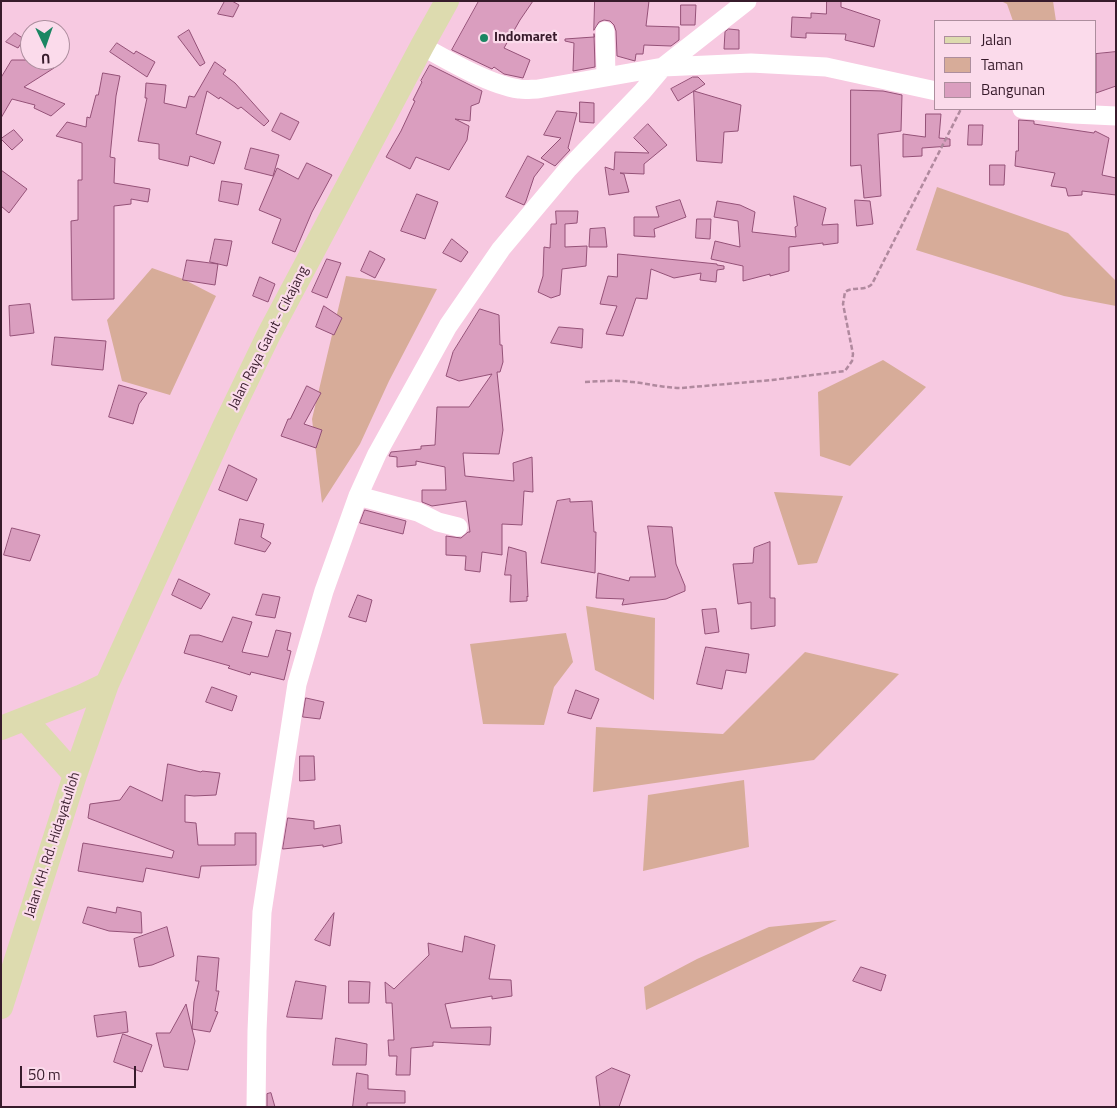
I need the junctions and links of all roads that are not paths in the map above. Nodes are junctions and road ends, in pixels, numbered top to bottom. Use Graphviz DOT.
graph roads {
  1 [pos="447,1"];
  2 [pos="747,1"];
  3 [pos="605,31"];
  4 [pos="422,46"];
  5 [pos="663,67"];
  6 [pos="606,76"];
  7 [pos="934,91"];
  8 [pos="1032,110"];
  9 [pos="1116,116"];
  10 [pos="358,496"];
  11 [pos="458,527"];
  12 [pos="107,684"];
  13 [pos="25,719"];
  14 [pos="1,728"];
  15 [pos="75,775"];
  16 [pos="1,1007"];
  17 [pos="256,1107"];
  1 -- 4 [label="main road, Jalan Raya Garut - Cikajang"];
  2 -- 5 [label="street"];
  3 -- 6 [label="street"];
  4 -- 6 [label="street"];
  4 -- 12 [label="main road, Jalan Raya Garut - Cikajang"];
  5 -- 6 [label="street"];
  5 -- 7 [label="street"];
  5 -- 10 [label="street"];
  8 -- 9 [label="street"];
  10 -- 11 [label="street"];
  10 -- 17 [label="street"];
  12 -- 13 [label="main road"];
  12 -- 15 [label="main road, Jalan KH. Rd. Hidayatulloh"];
  13 -- 14 [label="main road"];
  13 -- 15 [label="main road"];
  15 -- 16 [label="main road, Jalan KH. Rd. Hidayatulloh"];
}
